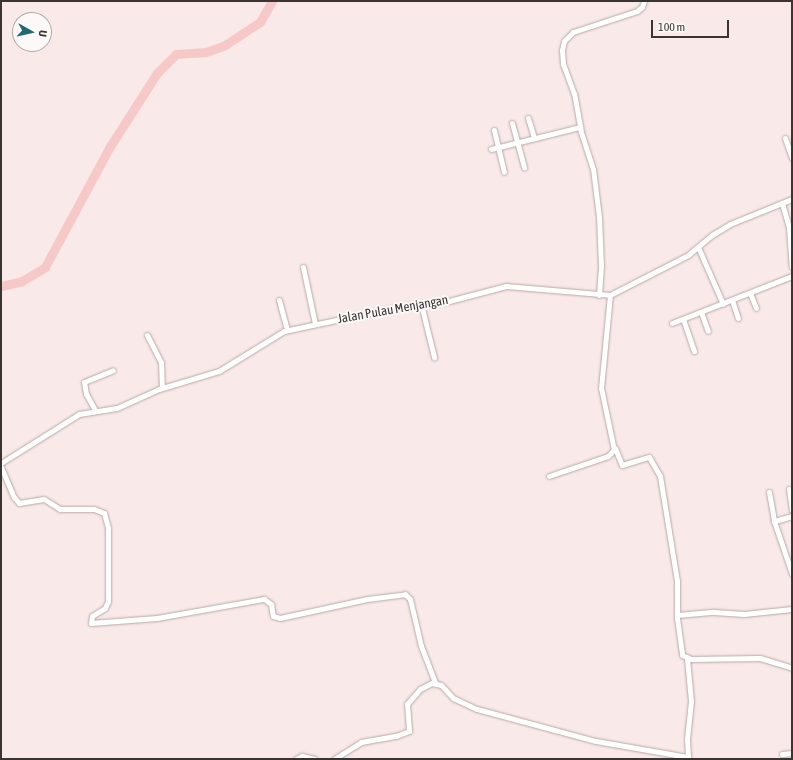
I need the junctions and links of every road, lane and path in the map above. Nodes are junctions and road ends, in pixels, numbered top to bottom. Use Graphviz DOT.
graph roads {
  1 [pos="644,1"];
  2 [pos="528,118"];
  3 [pos="512,123"];
  4 [pos="580,127"];
  5 [pos="494,130"];
  6 [pos="534,138"];
  7 [pos="785,138"];
  8 [pos="517,142"];
  9 [pos="498,147"];
  10 [pos="491,149"];
  11 [pos="792,158"];
  12 [pos="524,167"];
  13 [pos="504,172"];
  14 [pos="792,199"];
  15 [pos="782,203"];
  16 [pos="698,247"];
  17 [pos="303,267"];
  18 [pos="792,267"];
  19 [pos="792,276"];
  20 [pos="750,293"];
  21 [pos="599,295"];
  22 [pos="610,295"];
  23 [pos="279,300"];
  24 [pos="732,300"];
  25 [pos="421,304"];
  26 [pos="723,304"];
  27 [pos="756,308"];
  28 [pos="701,312"];
  29 [pos="738,318"];
  30 [pos="683,319"];
  31 [pos="315,324"];
  32 [pos="672,324"];
  33 [pos="288,330"];
  34 [pos="708,330"];
  35 [pos="147,335"];
  36 [pos="694,351"];
  37 [pos="434,357"];
  38 [pos="113,370"];
  39 [pos="162,388"];
  40 [pos="95,410"];
  41 [pos="615,448"];
  42 [pos="2,462"];
  43 [pos="549,476"];
  44 [pos="789,489"];
  45 [pos="769,492"];
  46 [pos="792,510"];
  47 [pos="792,516"];
  48 [pos="774,520"];
  49 [pos="792,574"];
  50 [pos="792,609"];
  51 [pos="677,615"];
  52 [pos="687,659"];
  53 [pos="792,668"];
  54 [pos="435,683"];
  55 [pos="792,753"];
  56 [pos="782,754"];
  57 [pos="688,758"];
  58 [pos="296,759"];
  59 [pos="315,759"];
  60 [pos="334,759"];
  1 -- 4 [label="street"];
  2 -- 6 [label="street"];
  3 -- 8 [label="street"];
  4 -- 6 [label="street"];
  4 -- 21 [label="street"];
  5 -- 9 [label="street"];
  6 -- 8 [label="street"];
  7 -- 11 [label="street"];
  8 -- 9 [label="street"];
  8 -- 12 [label="street"];
  9 -- 10 [label="street"];
  9 -- 13 [label="street"];
  14 -- 15 [label="street, Jalan Pulau Menjangan"];
  15 -- 16 [label="street, Jalan Pulau Menjangan"];
  15 -- 18 [label="street"];
  16 -- 22 [label="street, Jalan Pulau Menjangan"];
  16 -- 26 [label="street"];
  17 -- 31 [label="street"];
  19 -- 20 [label="street"];
  20 -- 24 [label="street"];
  20 -- 27 [label="street"];
  21 -- 22 [label="street, Jalan Pulau Menjangan"];
  21 -- 25 [label="street, Jalan Pulau Menjangan"];
  22 -- 41 [label="street"];
  23 -- 33 [label="street"];
  24 -- 26 [label="street"];
  24 -- 29 [label="street"];
  25 -- 31 [label="street, Jalan Pulau Menjangan"];
  25 -- 37 [label="street"];
  26 -- 28 [label="street"];
  28 -- 30 [label="street"];
  28 -- 34 [label="street"];
  30 -- 32 [label="street"];
  30 -- 36 [label="street"];
  31 -- 33 [label="street, Jalan Pulau Menjangan"];
  33 -- 39 [label="street, Jalan Pulau Menjangan"];
  35 -- 39 [label="street"];
  38 -- 40 [label="street"];
  39 -- 40 [label="street, Jalan Pulau Menjangan"];
  40 -- 42 [label="street, Jalan Pulau Menjangan"];
  41 -- 43 [label="street"];
  41 -- 51 [label="street"];
  42 -- 54 [label="street"];
  44 -- 46 [label="street"];
  45 -- 48 [label="street"];
  47 -- 48 [label="street"];
  48 -- 49 [label="street"];
  50 -- 51 [label="street"];
  51 -- 52 [label="street"];
  52 -- 53 [label="street"];
  52 -- 57 [label="street"];
  54 -- 57 [label="street"];
  54 -- 60 [label="street"];
  55 -- 56 [label="street"];
  58 -- 59 [label="street"];
}
